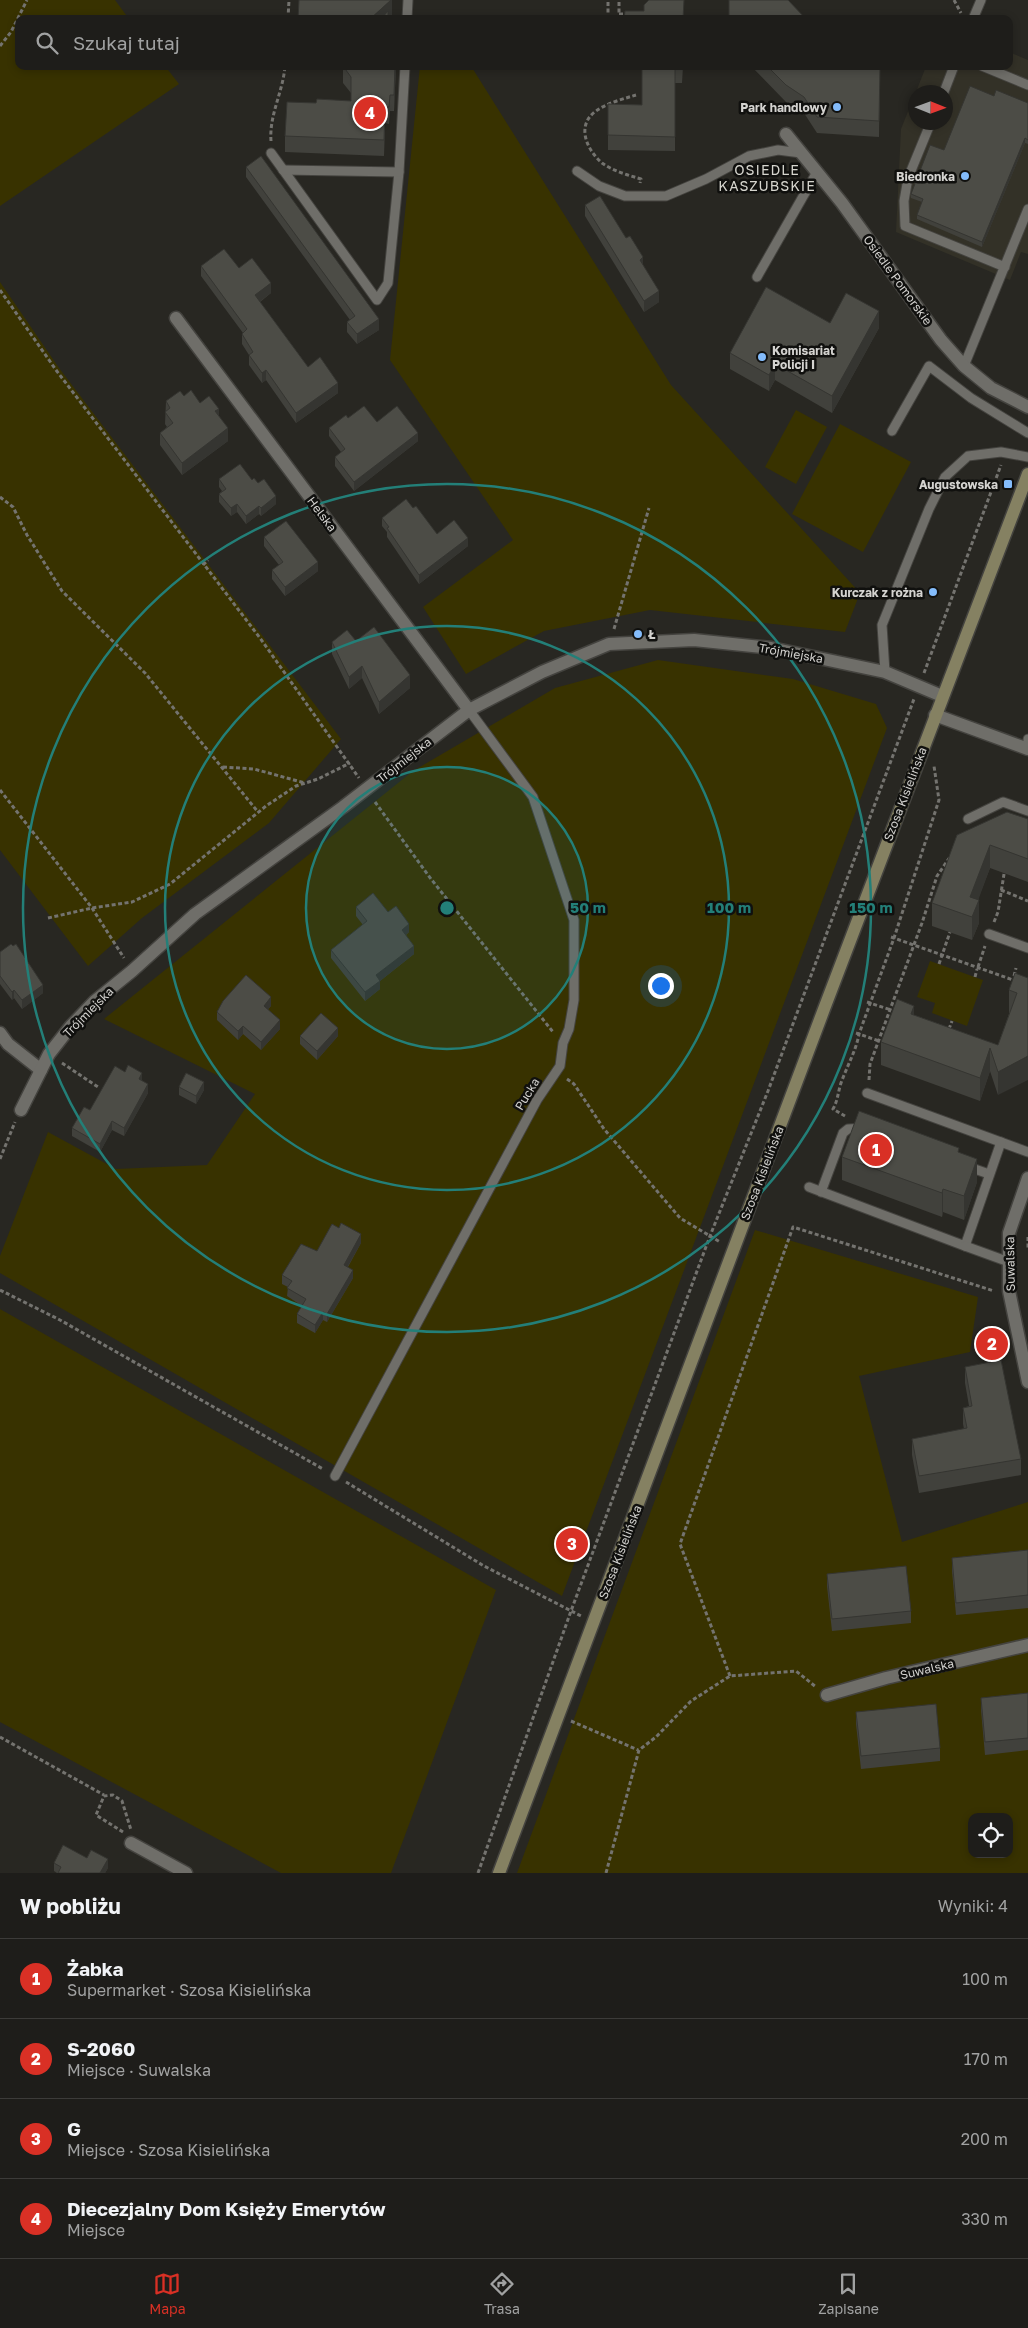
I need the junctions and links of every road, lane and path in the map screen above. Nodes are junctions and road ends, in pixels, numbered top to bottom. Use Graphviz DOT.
graph roads {
  1 [pos="27,0"];
  2 [pos="289,0"];
  3 [pos="408,0"];
  4 [pos="608,0"];
  5 [pos="619,0"];
  6 [pos="954,0"];
  7 [pos="981,0"];
  8 [pos="634,14"];
  9 [pos="961,14"];
  10 [pos="20,15"];
  11 [pos="288,15"];
  12 [pos="407,15"];
  13 [pos="608,15"];
  14 [pos="619,15"];
  15 [pos="629,15"];
  16 [pos="975,15"];
  17 [pos="15,24"];
  18 [pos="0,46"];
  19 [pos="284,70"];
  20 [pos="405,70"];
  21 [pos="952,70"];
  22 [pos="992,70"];
  23 [pos="947,85"];
  24 [pos="1028,85"];
  25 [pos="636,95"];
  26 [pos="928,130"];
  27 [pos="786,134"];
  28 [pos="271,153"];
  29 [pos="801,153"];
  30 [pos="283,170"];
  31 [pos="577,171"];
  32 [pos="400,172"];
  33 [pos="817,172"];
  34 [pos="637,196"];
  35 [pos="1028,210"];
  36 [pos="1004,266"];
  37 [pos="757,277"];
  38 [pos="0,290"];
  39 [pos="176,318"];
  40 [pos="964,366"];
  41 [pos="1028,408"];
  42 [pos="892,431"];
  43 [pos="1028,433"];
  44 [pos="1006,454"];
  45 [pos="1028,457"];
  46 [pos="1028,474"];
  47 [pos="0,497"];
  48 [pos="650,508"];
  49 [pos="208,560"];
  50 [pos="203,565"];
  51 [pos="609,644"];
  52 [pos="885,672"];
  53 [pos="919,686"];
  54 [pos="942,696"];
  55 [pos="469,710"];
  56 [pos="935,715"];
  57 [pos="1028,739"];
  58 [pos="1028,749"];
  59 [pos="936,761"];
  60 [pos="350,763"];
  61 [pos="222,767"];
  62 [pos="306,783"];
  63 [pos="366,789"];
  64 [pos="0,790"];
  65 [pos="1028,811"];
  66 [pos="258,812"];
  67 [pos="968,819"];
  68 [pos="951,855"];
  69 [pos="1004,874"];
  70 [pos="1000,890"];
  71 [pos="1028,901"];
  72 [pos="92,908"];
  73 [pos="48,918"];
  74 [pos="950,932"];
  75 [pos="989,934"];
  76 [pos="892,938"];
  77 [pos="914,945"];
  78 [pos="1028,948"];
  79 [pos="942,954"];
  80 [pos="939,964"];
  81 [pos="978,968"];
  82 [pos="1016,968"];
  83 [pos="132,971"];
  84 [pos="1014,976"];
  85 [pos="974,977"];
  86 [pos="1020,982"];
  87 [pos="869,1003"];
  88 [pos="891,1010"];
  89 [pos="900,1014"];
  90 [pos="952,1021"];
  91 [pos="0,1033"];
  92 [pos="858,1033"];
  93 [pos="956,1034"];
  94 [pos="879,1041"];
  95 [pos="564,1043"];
  96 [pos="884,1043"];
  97 [pos="49,1054"];
  98 [pos="41,1070"];
  99 [pos="557,1070"];
  100 [pos="98,1087"];
  101 [pos="868,1093"];
  102 [pos="21,1110"];
  103 [pos="843,1115"];
  104 [pos="871,1130"];
  105 [pos="1001,1142"];
  106 [pos="1028,1152"];
  107 [pos="0,1159"];
  108 [pos="953,1161"];
  109 [pos="989,1174"];
  110 [pos="1027,1184"];
  111 [pos="809,1187"];
  112 [pos="821,1192"];
  113 [pos="710,1236"];
  114 [pos="1028,1237"];
  115 [pos="965,1246"];
  116 [pos="734,1249"];
  117 [pos="1028,1249"];
  118 [pos="1009,1262"];
  119 [pos="0,1290"];
  120 [pos="995,1292"];
  121 [pos="1028,1382"];
  122 [pos="335,1476"];
  123 [pos="571,1610"];
  124 [pos="593,1622"];
  125 [pos="1028,1645"];
  126 [pos="730,1676"];
  127 [pos="827,1695"];
  128 [pos="558,1717"];
  129 [pos="0,1737"];
  130 [pos="638,1750"];
  131 [pos="104,1796"];
  132 [pos="131,1840"];
  133 [pos="186,1873"];
  134 [pos="478,1873"];
  135 [pos="499,1873"];
  136 [pos="606,1873"];
  1 -- 10 [label="path"];
  2 -- 11 [label="path"];
  3 -- 12 [label="lane"];
  4 -- 13 [label="path"];
  5 -- 14 [label="path"];
  6 -- 9 [label="path"];
  7 -- 16 [label="lane"];
  8 -- 15 [label="path"];
  17 -- 18 [label="path"];
  19 -- 28 [label="path"];
  20 -- 32 [label="lane"];
  21 -- 23 [label="lane"];
  22 -- 24 [label="lane"];
  25 -- 34 [label="path"];
  26 -- 36 [label="lane"];
  27 -- 29 [label="street, Osiedle Pomorskie"];
  28 -- 30 [label="lane"];
  29 -- 33 [label="street, Osiedle Pomorskie"];
  29 -- 34 [label="lane"];
  30 -- 32 [label="lane"];
  30 -- 32 [label="lane"];
  31 -- 34 [label="lane"];
  33 -- 37 [label="lane"];
  33 -- 40 [label="street, Osiedle Pomorskie"];
  35 -- 36 [label="lane"];
  36 -- 40 [label="lane"];
  38 -- 50 [label="path"];
  39 -- 55 [label="street, Helska"];
  40 -- 41 [label="street, Osiedle Pomorskie"];
  42 -- 43 [label="lane"];
  44 -- 45 [label="lane"];
  44 -- 52 [label="lane"];
  44 -- 53 [label="path"];
  46 -- 54 [label="street, Szosa Kisielińska"];
  47 -- 61 [label="path"];
  48 -- 51 [label="path"];
  49 -- 50 [label="path"];
  50 -- 60 [label="path"];
  51 -- 52 [label="street, Trójmiejska"];
  51 -- 55 [label="street, Trójmiejska"];
  52 -- 53 [label="street, Trójmiejska"];
  53 -- 54 [label="street, Trójmiejska"];
  53 -- 113 [label="path"];
  54 -- 56 [label="street, Szosa Kisielińska"];
  55 -- 63 [label="street, Trójmiejska"];
  55 -- 95 [label="lane, Pucka"];
  56 -- 58 [label="street"];
  56 -- 116 [label="street, Szosa Kisielińska"];
  57 -- 58 [label="lane"];
  59 -- 76 [label="path"];
  60 -- 62 [label="path"];
  60 -- 63 [label="path"];
  61 -- 62 [label="path"];
  61 -- 66 [label="path"];
  62 -- 66 [label="path"];
  63 -- 83 [label="street, Trójmiejska"];
  63 -- 95 [label="path"];
  64 -- 72 [label="path"];
  65 -- 67 [label="lane"];
  66 -- 72 [label="path"];
  68 -- 77 [label="path"];
  69 -- 70 [label="path"];
  70 -- 71 [label="path"];
  70 -- 75 [label="path"];
  72 -- 73 [label="path"];
  72 -- 83 [label="path"];
  74 -- 79 [label="path"];
  75 -- 78 [label="lane"];
  75 -- 81 [label="path"];
  76 -- 77 [label="path"];
  76 -- 87 [label="path"];
  77 -- 79 [label="path"];
  77 -- 88 [label="path"];
  79 -- 80 [label="path"];
  79 -- 81 [label="path"];
  81 -- 85 [label="path"];
  81 -- 86 [label="path"];
  82 -- 84 [label="path"];
  83 -- 97 [label="street, Trójmiejska"];
  87 -- 88 [label="path"];
  87 -- 92 [label="path"];
  88 -- 89 [label="path"];
  88 -- 94 [label="path"];
  90 -- 93 [label="path"];
  91 -- 98 [label="street"];
  92 -- 94 [label="path"];
  92 -- 103 [label="path"];
  94 -- 96 [label="path"];
  94 -- 101 [label="path"];
  95 -- 99 [label="lane, Pucka"];
  97 -- 98 [label="street, Trójmiejska"];
  97 -- 100 [label="path"];
  98 -- 102 [label="street, Trójmiejska"];
  99 -- 113 [label="path"];
  99 -- 122 [label="lane, Pucka"];
  101 -- 105 [label="lane"];
  102 -- 107 [label="path"];
  104 -- 112 [label="lane"];
  105 -- 106 [label="lane"];
  105 -- 109 [label="lane"];
  108 -- 109 [label="lane"];
  109 -- 115 [label="lane"];
  110 -- 118 [label="street, Suwalska"];
  111 -- 112 [label="lane"];
  112 -- 115 [label="lane"];
  113 -- 116 [label="path"];
  113 -- 123 [label="path"];
  114 -- 117 [label="path"];
  115 -- 118 [label="lane"];
  116 -- 124 [label="street, Szosa Kisielińska"];
  118 -- 121 [label="street, Suwalska"];
  119 -- 122 [label="path"];
  120 -- 126 [label="path"];
  122 -- 123 [label="path"];
  123 -- 124 [label="path"];
  123 -- 134 [label="path"];
  124 -- 128 [label="street, Szosa Kisielińska"];
  125 -- 127 [label="street, Suwalska"];
  126 -- 127 [label="path"];
  126 -- 130 [label="path"];
  128 -- 130 [label="path"];
  128 -- 135 [label="street, Szosa Kisielińska"];
  129 -- 131 [label="path"];
  130 -- 136 [label="path"];
  131 -- 132 [label="path"];
  131 -- 132 [label="path"];
  132 -- 133 [label="street"];
}
